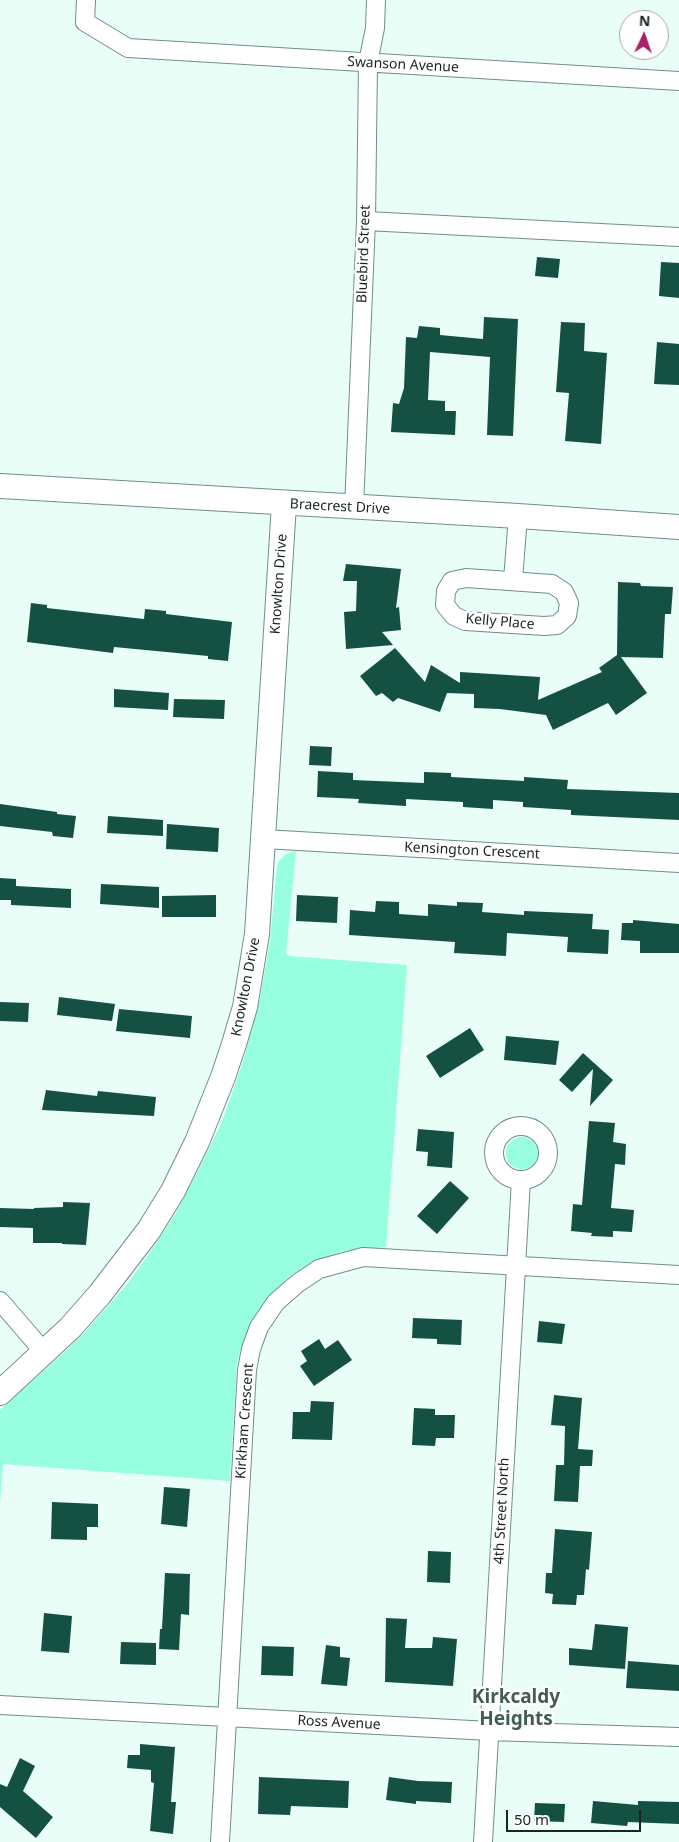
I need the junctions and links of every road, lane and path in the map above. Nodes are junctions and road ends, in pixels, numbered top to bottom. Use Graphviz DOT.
graph roads {
  1 [pos="86,0"];
  2 [pos="376,0"];
  3 [pos="368,63"];
  4 [pos="679,81"];
  5 [pos="366,221"];
  6 [pos="679,237"];
  7 [pos="0,486"];
  8 [pos="284,504"];
  9 [pos="354,508"];
  10 [pos="518,516"];
  11 [pos="679,527"];
  12 [pos="513,580"];
  13 [pos="264,839"];
  14 [pos="679,864"];
  15 [pos="521,1180"];
  16 [pos="517,1265"];
  17 [pos="679,1275"];
  18 [pos="0,1301"];
  19 [pos="44,1352"];
  20 [pos="0,1393"];
  21 [pos="0,1705"];
  22 [pos="227,1716"];
  23 [pos="490,1731"];
  24 [pos="679,1737"];
  25 [pos="220,1842"];
  26 [pos="483,1842"];
  1 -- 3 [label="street, Swanson Avenue"];
  2 -- 3 [label="street, Bluebird Street"];
  3 -- 4 [label="street, Swanson Avenue"];
  3 -- 5 [label="street, Bluebird Street"];
  5 -- 6 [label="street"];
  5 -- 9 [label="street, Bluebird Street"];
  7 -- 8 [label="street, Braecrest Drive"];
  8 -- 9 [label="street, Braecrest Drive"];
  8 -- 13 [label="street, Knowlton Drive"];
  9 -- 10 [label="street, Braecrest Drive"];
  10 -- 11 [label="street, Braecrest Drive"];
  10 -- 12 [label="street"];
  12 -- 12 [label="street, Kelly Place"];
  13 -- 14 [label="street, Kensington Crescent"];
  13 -- 19 [label="street, Knowlton Drive"];
  15 -- 16 [label="street, 4th Street North"];
  16 -- 17 [label="street, Kirkham Crescent"];
  16 -- 22 [label="street, Kirkham Crescent"];
  16 -- 23 [label="street, 4th Street North"];
  18 -- 19 [label="street"];
  19 -- 20 [label="street, Knowlton Drive"];
  21 -- 22 [label="street, Ross Avenue"];
  22 -- 23 [label="street, Ross Avenue"];
  22 -- 25 [label="street, Kirkham Crescent"];
  23 -- 24 [label="street, Ross Avenue"];
  23 -- 26 [label="street, 4th Street North"];
}
